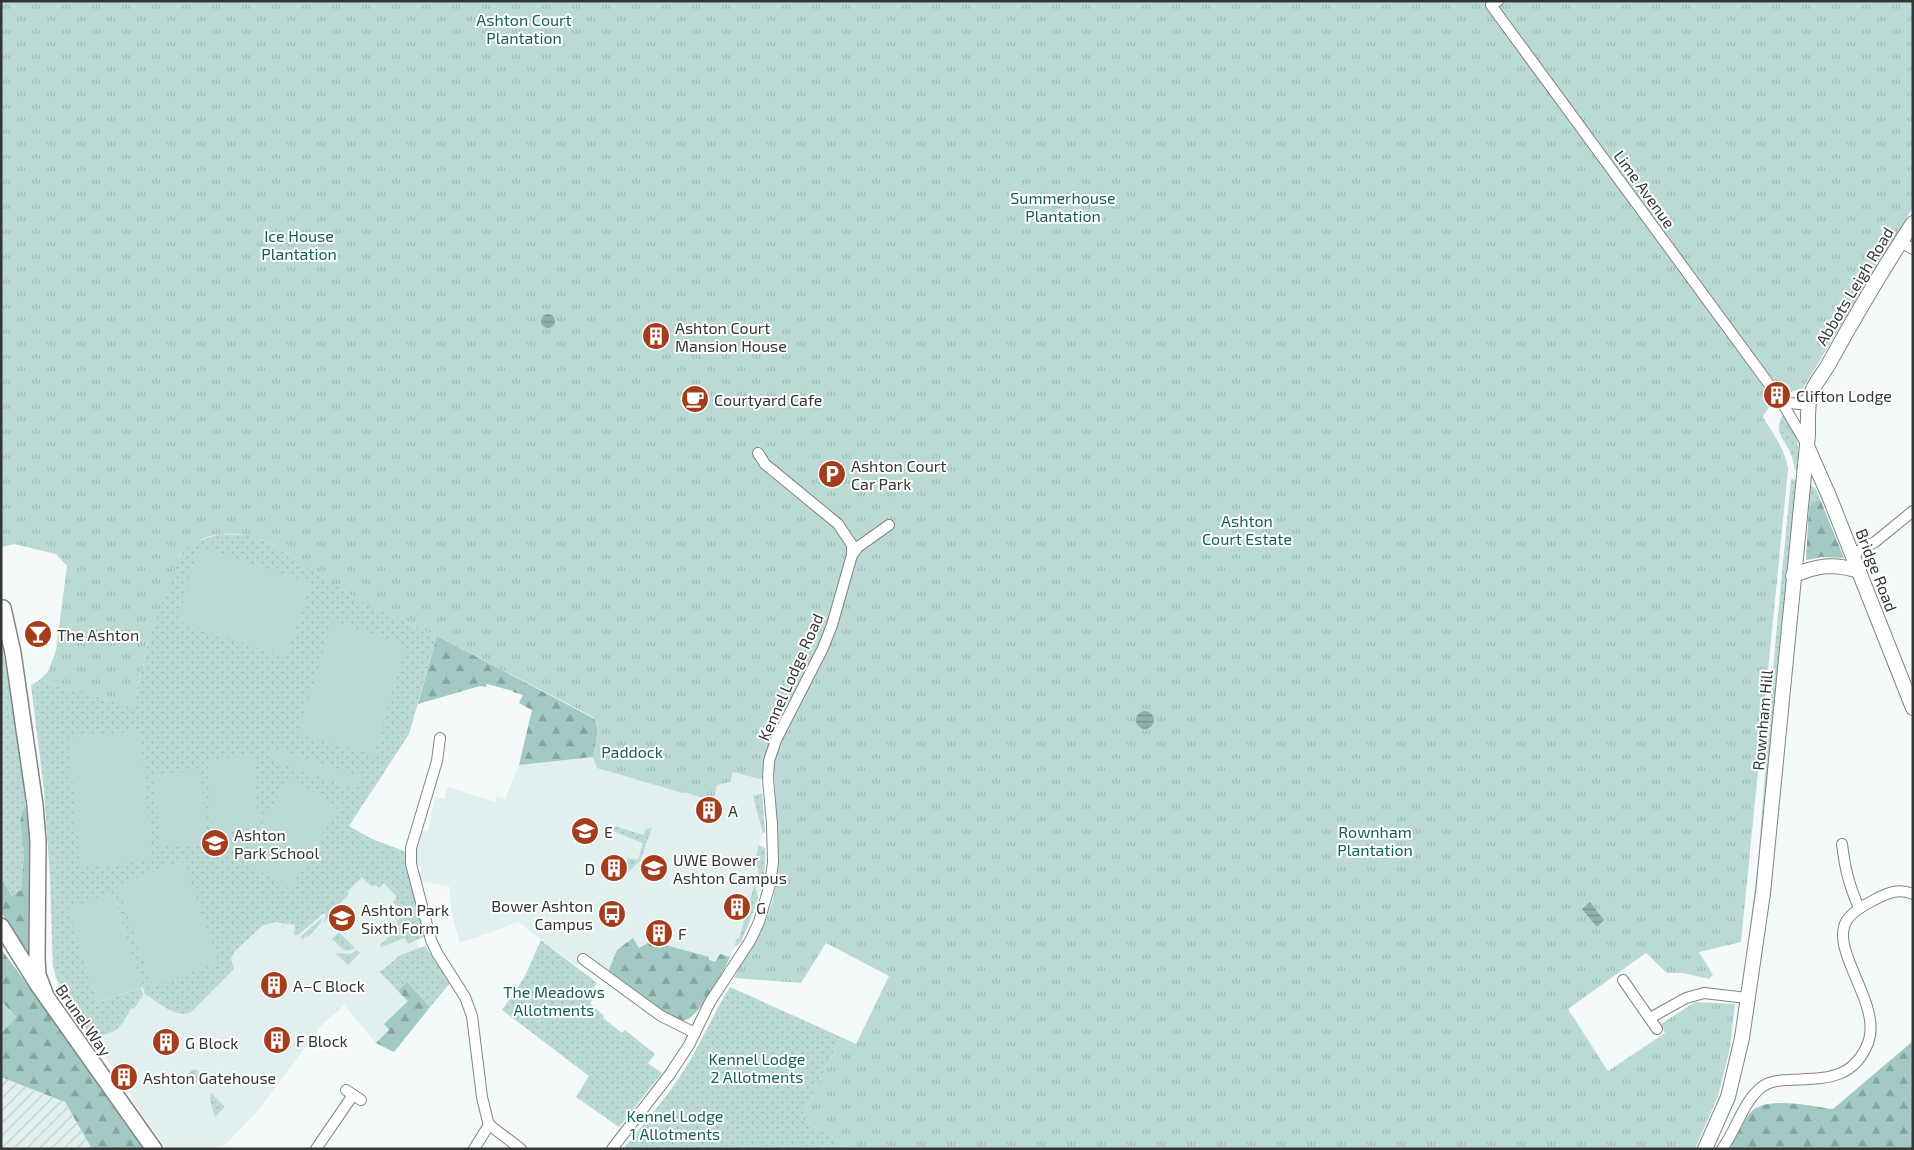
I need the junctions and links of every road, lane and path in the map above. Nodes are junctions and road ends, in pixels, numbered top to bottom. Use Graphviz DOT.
graph roads {
  1 [pos="1494,3"];
  2 [pos="1913,222"];
  3 [pos="1907,245"];
  4 [pos="1826,369"];
  5 [pos="1811,396"];
  6 [pos="1779,397"];
  7 [pos="1808,440"];
  8 [pos="758,453"];
  9 [pos="1913,511"];
  10 [pos="889,526"];
  11 [pos="1853,554"];
  12 [pos="852,555"];
  13 [pos="1860,572"];
  14 [pos="1794,576"];
  15 [pos="2,604"];
  16 [pos="1913,708"];
  17 [pos="440,738"];
  18 [pos="1842,844"];
  19 [pos="1913,894"];
  20 [pos="1859,908"];
  21 [pos="1,926"];
  22 [pos="1,941"];
  23 [pos="583,959"];
  24 [pos="1623,980"];
  25 [pos="42,990"];
  26 [pos="1748,998"];
  27 [pos="1650,1018"];
  28 [pos="1657,1029"];
  29 [pos="694,1033"];
  30 [pos="353,1095"];
  31 [pos="489,1124"];
  32 [pos="154,1149"];
  33 [pos="316,1149"];
  34 [pos="474,1149"];
  35 [pos="521,1149"];
  36 [pos="612,1149"];
  37 [pos="1705,1149"];
  38 [pos="1722,1149"];
  1 -- 6 [label="street, Lime Avenue"];
  2 -- 3 [label="main road, Abbots Leigh Road"];
  3 -- 4 [label="main road, Abbots Leigh Road"];
  4 -- 5 [label="main road, Abbots Leigh Road"];
  4 -- 7 [label="main road, Abbots Leigh Road"];
  5 -- 6 [label="street"];
  5 -- 7 [label="main road, Abbots Leigh Road"];
  6 -- 7 [label="street, Lime Avenue"];
  7 -- 11 [label="main road, Bridge Road"];
  7 -- 14 [label="main road, Rownham Hill"];
  8 -- 12 [label="street"];
  9 -- 11 [label="street"];
  10 -- 12 [label="street"];
  11 -- 13 [label="main road, Bridge Road"];
  12 -- 29 [label="street, Kennel Lodge Road"];
  13 -- 14 [label="main road"];
  13 -- 16 [label="main road, Bridge Road"];
  14 -- 26 [label="main road, Rownham Hill"];
  15 -- 25 [label="highway"];
  17 -- 31 [label="street"];
  18 -- 20 [label="street"];
  19 -- 20 [label="street"];
  20 -- 38 [label="street"];
  21 -- 25 [label="highway"];
  22 -- 25 [label="highway"];
  23 -- 29 [label="street"];
  24 -- 27 [label="street"];
  25 -- 32 [label="highway, Brunel Way"];
  26 -- 27 [label="street"];
  26 -- 37 [label="main road, Rownham Hill"];
  27 -- 28 [label="street"];
  29 -- 36 [label="street, Kennel Lodge Road"];
  30 -- 33 [label="street"];
  31 -- 34 [label="street"];
  31 -- 35 [label="street"];
}
